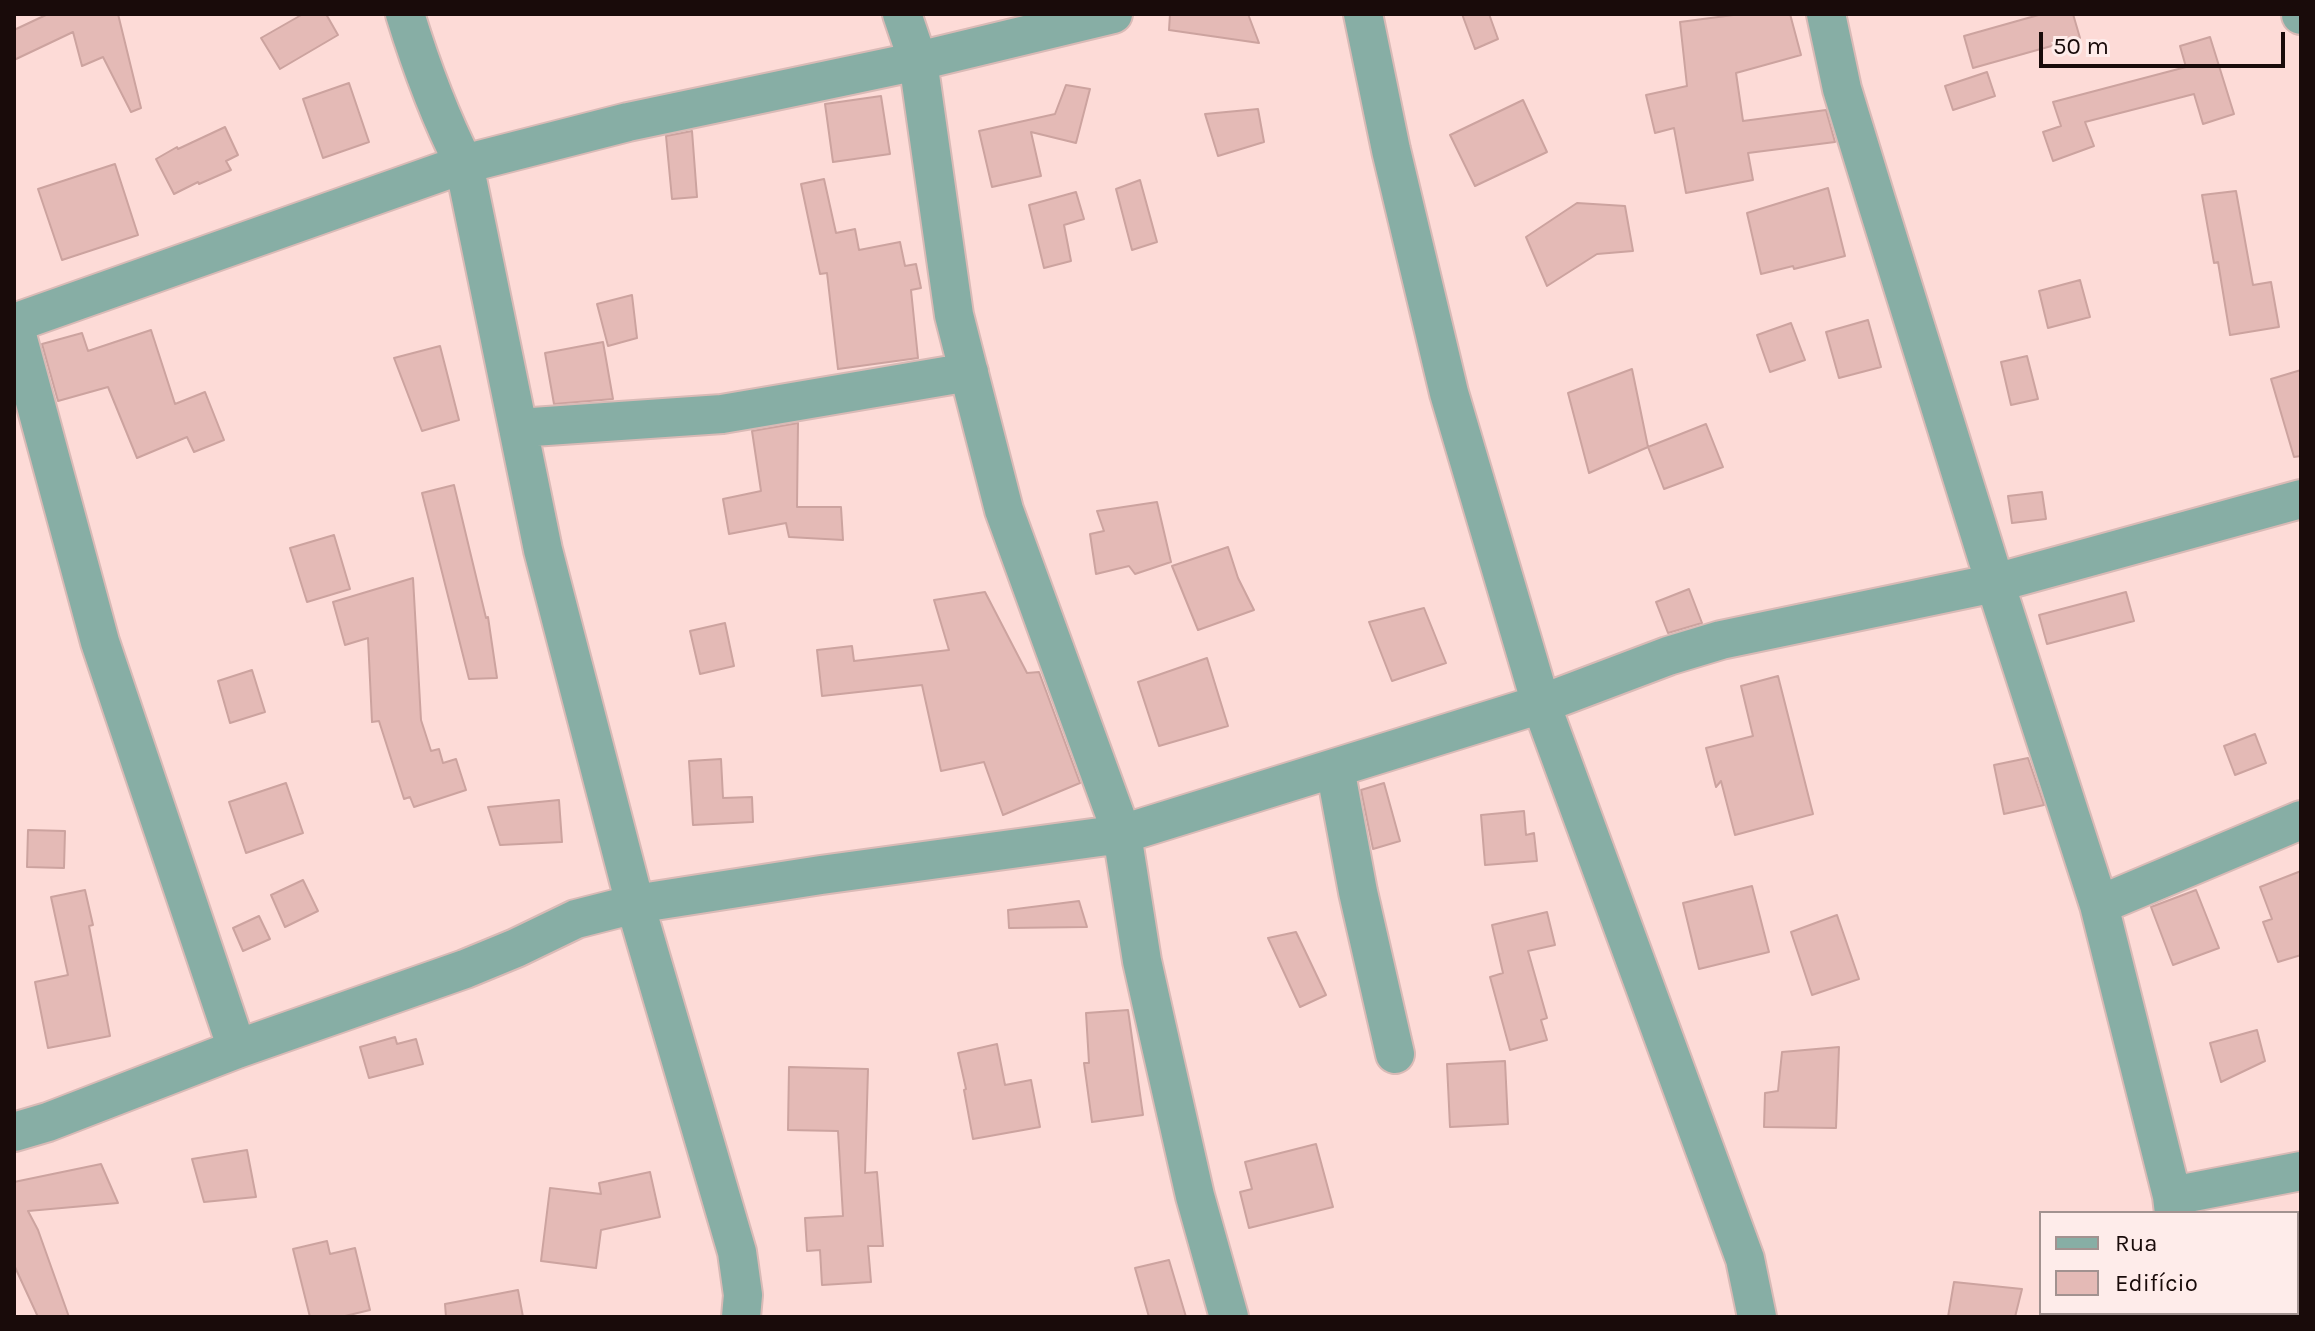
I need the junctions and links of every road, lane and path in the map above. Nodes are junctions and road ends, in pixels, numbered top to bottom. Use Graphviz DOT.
graph roads {
  1 [pos="405,14"];
  2 [pos="902,14"];
  3 [pos="1113,14"];
  4 [pos="1363,14"];
  5 [pos="1826,14"];
  6 [pos="918,61"];
  7 [pos="464,164"];
  8 [pos="14,323"];
  9 [pos="969,372"];
  10 [pos="518,428"];
  11 [pos="2301,499"];
  12 [pos="1995,583"];
  13 [pos="1541,704"];
  14 [pos="1335,768"];
  15 [pos="2301,820"];
  16 [pos="1122,834"];
  17 [pos="635,904"];
  18 [pos="2099,905"];
  19 [pos="237,1049"];
  20 [pos="1395,1054"];
  21 [pos="14,1132"];
  22 [pos="2301,1171"];
  23 [pos="2173,1205"];
  24 [pos="741,1317"];
  25 [pos="1229,1317"];
  26 [pos="1757,1317"];
  1 -- 7 [label="street"];
  2 -- 6 [label="street"];
  3 -- 6 [label="street"];
  4 -- 13 [label="street"];
  5 -- 12 [label="street"];
  6 -- 7 [label="street"];
  6 -- 9 [label="street"];
  7 -- 8 [label="street"];
  7 -- 10 [label="street"];
  8 -- 19 [label="street"];
  9 -- 10 [label="street"];
  9 -- 16 [label="street"];
  10 -- 17 [label="street"];
  11 -- 12 [label="street"];
  12 -- 13 [label="street"];
  12 -- 18 [label="street"];
  13 -- 14 [label="street"];
  13 -- 26 [label="street"];
  14 -- 16 [label="street"];
  14 -- 20 [label="street"];
  15 -- 18 [label="street"];
  16 -- 17 [label="street"];
  16 -- 25 [label="street"];
  17 -- 19 [label="street"];
  17 -- 24 [label="street"];
  18 -- 23 [label="street"];
  19 -- 21 [label="street"];
  22 -- 23 [label="street"];
}
